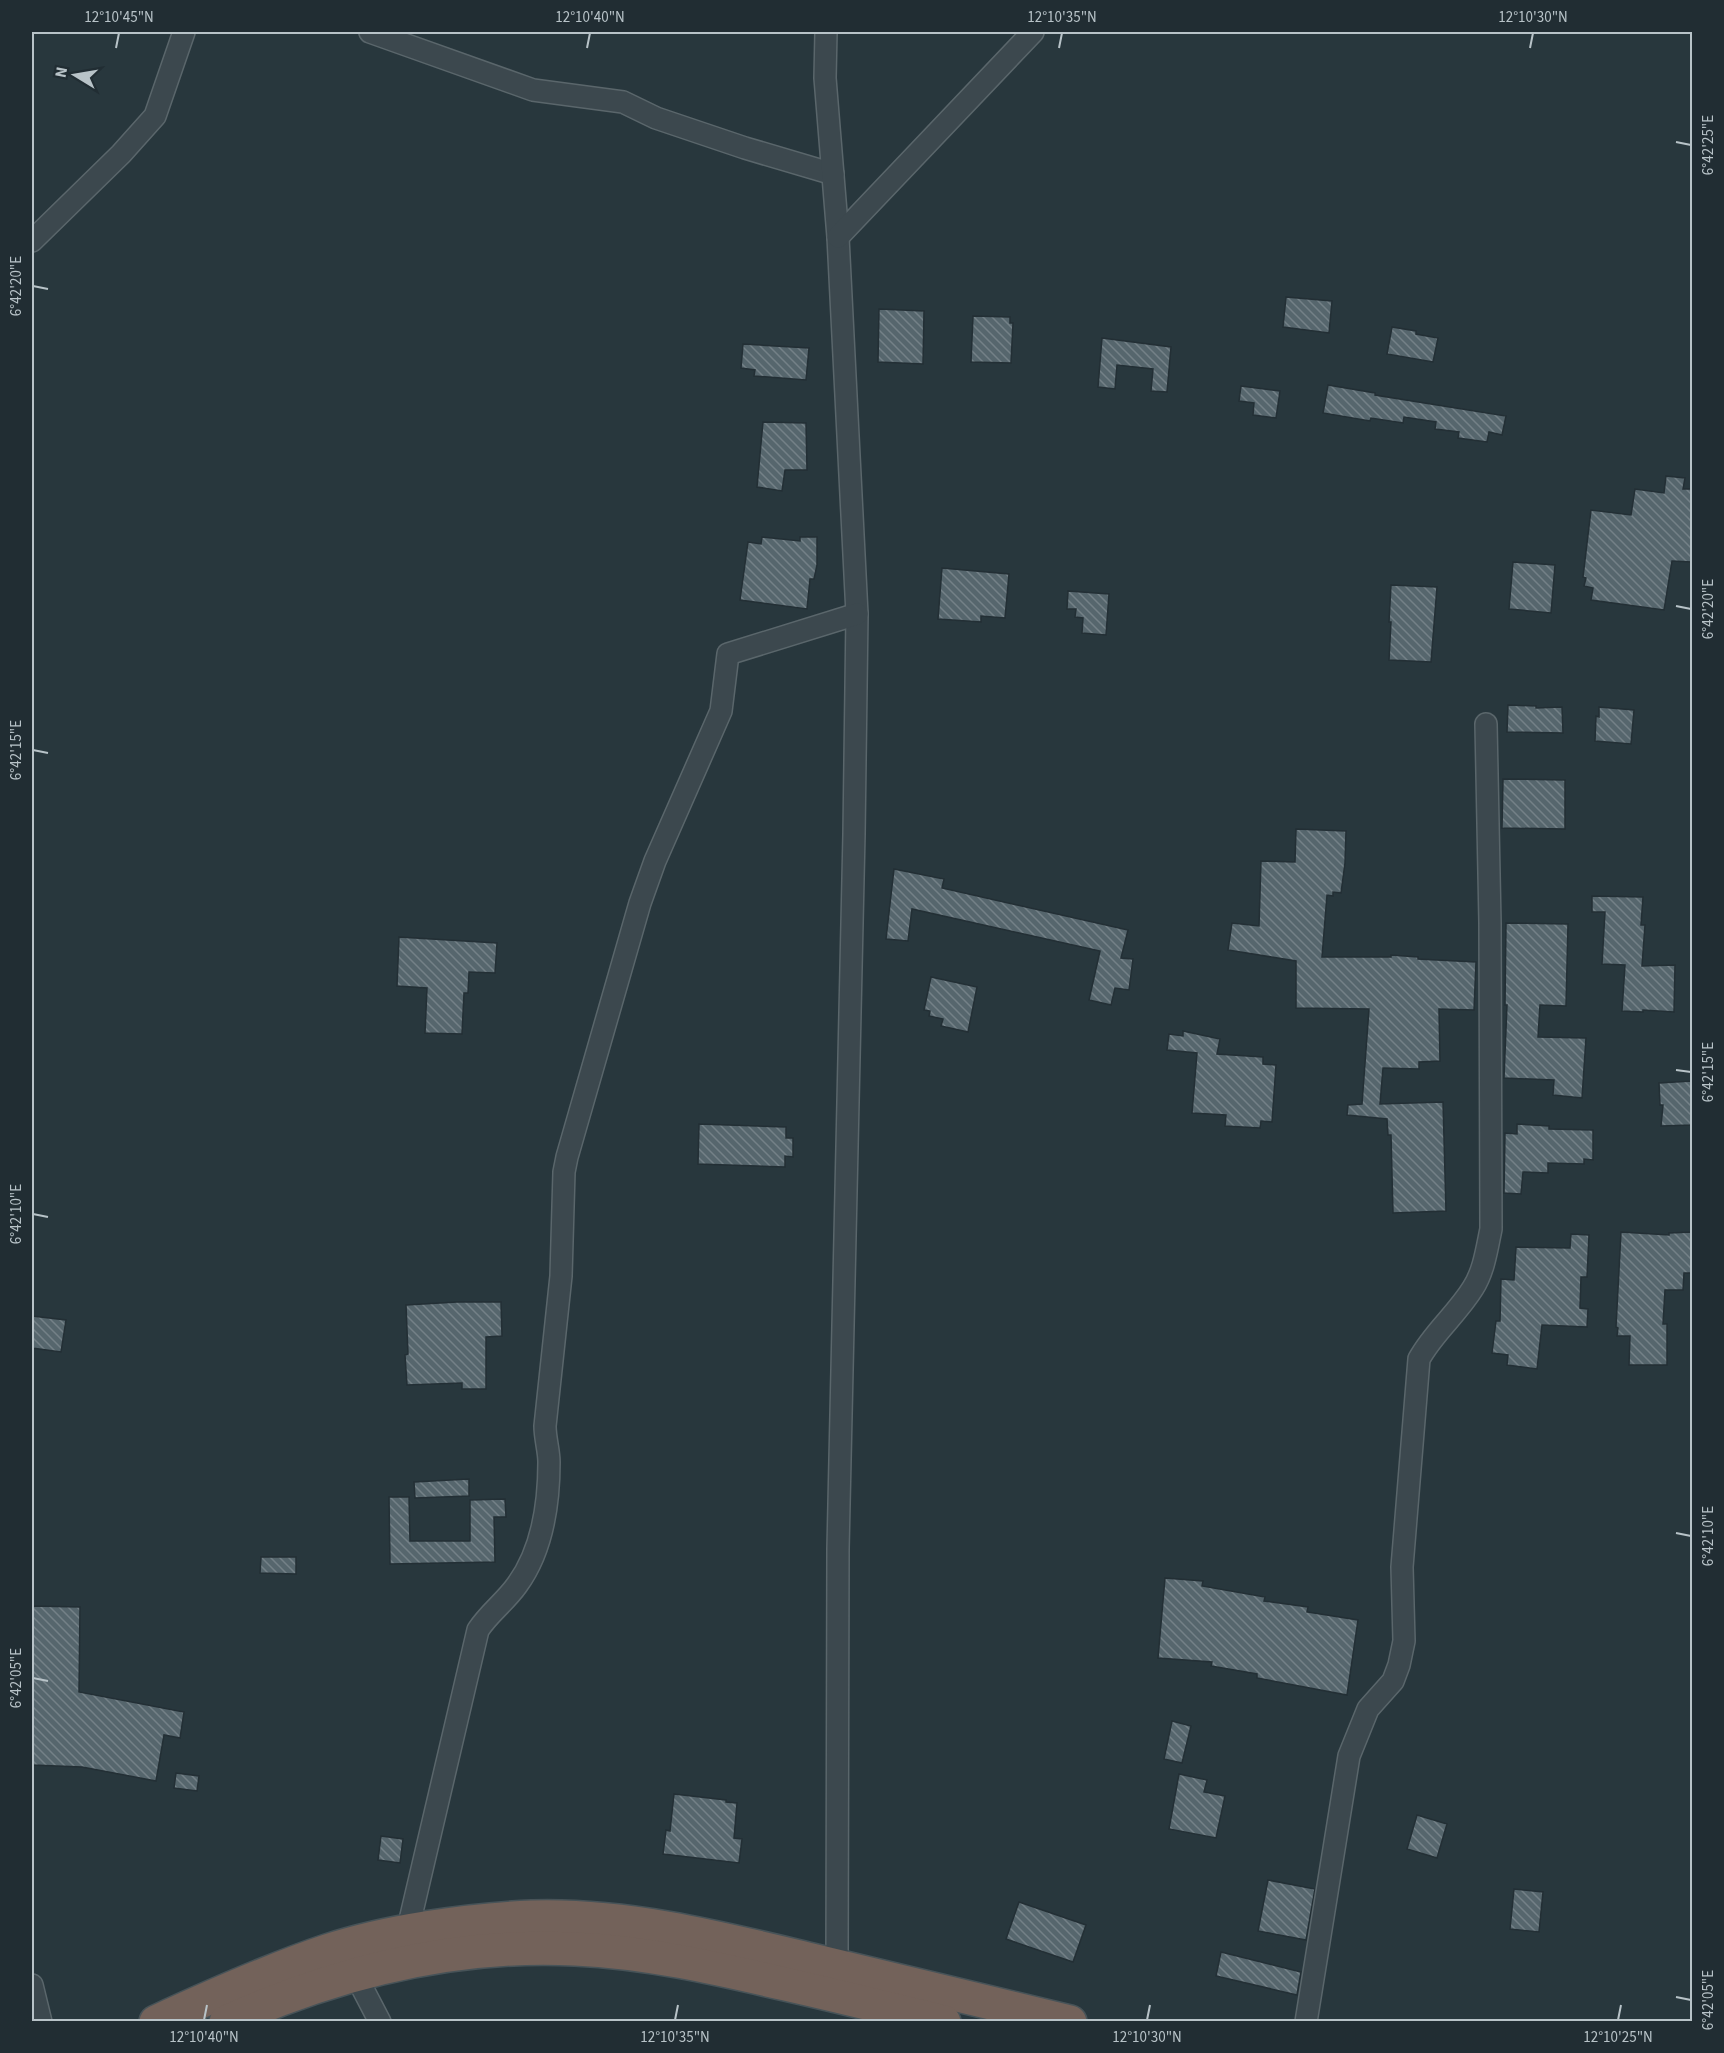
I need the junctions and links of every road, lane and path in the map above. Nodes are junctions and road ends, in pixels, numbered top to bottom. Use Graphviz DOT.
graph roads {
  1 [pos="184,32"];
  2 [pos="370,32"];
  3 [pos="826,32"];
  4 [pos="1033,32"];
  5 [pos="833,174"];
  6 [pos="838,237"];
  7 [pos="32,242"];
  8 [pos="857,614"];
  9 [pos="1486,724"];
  10 [pos="407,1933"];
  11 [pos="355,1974"];
  12 [pos="834,1980"];
  13 [pos="32,1984"];
  14 [pos="41,2022"];
  15 [pos="156,2022"];
  16 [pos="226,2022"];
  17 [pos="380,2022"];
  18 [pos="944,2022"];
  19 [pos="1070,2022"];
  20 [pos="1306,2022"];
  1 -- 7 [label="street"];
  2 -- 5 [label="street"];
  3 -- 5 [label="street"];
  4 -- 6 [label="street"];
  5 -- 6 [label="street"];
  6 -- 8 [label="street"];
  8 -- 10 [label="street"];
  8 -- 12 [label="street"];
  9 -- 20 [label="street"];
  10 -- 12 [label="highway"];
  10 -- 15 [label="highway"];
  11 -- 12 [label="highway"];
  11 -- 16 [label="highway"];
  11 -- 17 [label="street"];
  12 -- 18 [label="highway"];
  12 -- 19 [label="highway"];
  13 -- 14 [label="street"];
}
